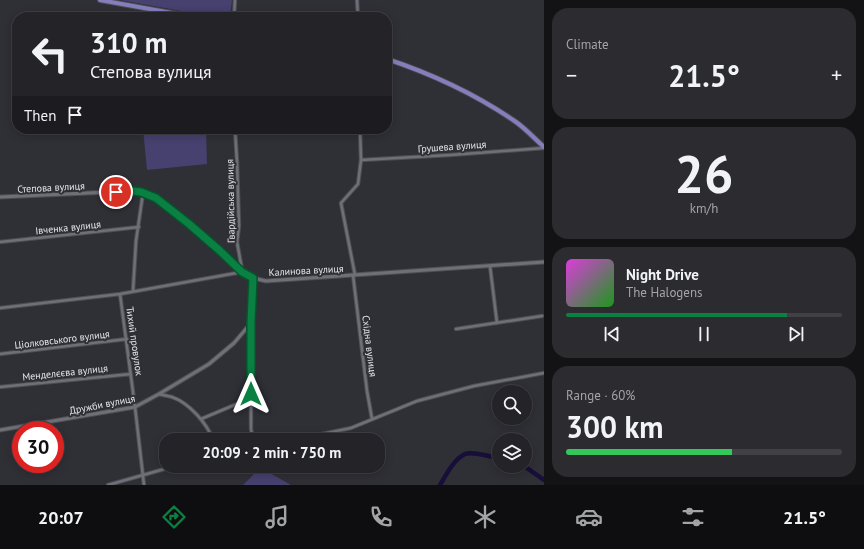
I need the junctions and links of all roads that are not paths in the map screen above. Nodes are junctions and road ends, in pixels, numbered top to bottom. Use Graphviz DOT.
graph roads {
  1 [pos="100,0"];
  2 [pos="234,0"];
  3 [pos="357,0"];
  4 [pos="166,12"];
  5 [pos="234,12"];
  6 [pos="358,12"];
  7 [pos="392,61"];
  8 [pos="235,134"];
  9 [pos="360,134"];
  10 [pos="544,147"];
  11 [pos="361,160"];
  12 [pos="143,193"];
  13 [pos="0,198"];
  14 [pos="139,227"];
  15 [pos="0,242"];
  16 [pos="544,262"];
  17 [pos="490,266"];
  18 [pos="242,272"];
  19 [pos="354,275"];
  20 [pos="253,278"];
  21 [pos="133,291"];
  22 [pos="120,294"];
  23 [pos="0,308"];
  24 [pos="542,316"];
  25 [pos="251,322"];
  26 [pos="498,323"];
  27 [pos="456,329"];
  28 [pos="127,339"];
  29 [pos="0,354"];
  30 [pos="544,373"];
  31 [pos="131,374"];
  32 [pos="0,387"];
  33 [pos="159,394"];
  34 [pos="251,398"];
  35 [pos="136,407"];
  36 [pos="201,419"];
  37 [pos="372,419"];
  38 [pos="0,430"];
  39 [pos="210,433"];
  40 [pos="252,433"];
  41 [pos="327,433"];
  42 [pos="159,470"];
  43 [pos="143,475"];
  44 [pos="108,485"];
  45 [pos="144,485"];
  1 -- 4 [label="main road"];
  2 -- 5 [label="street"];
  3 -- 6 [label="street"];
  7 -- 10 [label="main road"];
  8 -- 18 [label="street, Гвардійська вулиця"];
  9 -- 11 [label="street, Східна вулиця"];
  10 -- 11 [label="street, Грушева вулиця"];
  11 -- 19 [label="street, Східна вулиця"];
  12 -- 13 [label="street, Степова вулиця"];
  12 -- 14 [label="street"];
  12 -- 18 [label="street, Степова вулиця"];
  14 -- 15 [label="street, Івченка вулиця"];
  14 -- 21 [label="street"];
  16 -- 17 [label="street, Калинова вулиця"];
  17 -- 19 [label="street, Калинова вулиця"];
  17 -- 26 [label="street"];
  18 -- 20 [label="street, Калинова вулиця"];
  18 -- 21 [label="street"];
  19 -- 20 [label="street, Калинова вулиця"];
  19 -- 37 [label="street, Східна вулиця"];
  20 -- 25 [label="street"];
  21 -- 22 [label="street"];
  22 -- 23 [label="street"];
  22 -- 28 [label="street, Тихий провулок"];
  24 -- 26 [label="street"];
  25 -- 33 [label="street, Дружби вулиця"];
  25 -- 34 [label="street"];
  26 -- 27 [label="street"];
  28 -- 29 [label="street, Ціолковського вулиця"];
  28 -- 31 [label="street, Тихий провулок"];
  30 -- 37 [label="street"];
  31 -- 32 [label="street, Менделєєва вулиця"];
  31 -- 35 [label="street, Тихий провулок"];
  33 -- 35 [label="street, Дружби вулиця"];
  33 -- 36 [label="street"];
  34 -- 36 [label="street"];
  34 -- 40 [label="street"];
  35 -- 38 [label="street, Дружби вулиця"];
  35 -- 43 [label="street, Тихий провулок"];
  36 -- 39 [label="street"];
  37 -- 41 [label="street"];
  42 -- 43 [label="street"];
  43 -- 44 [label="street"];
  43 -- 45 [label="street, Тихий провулок"];
}
